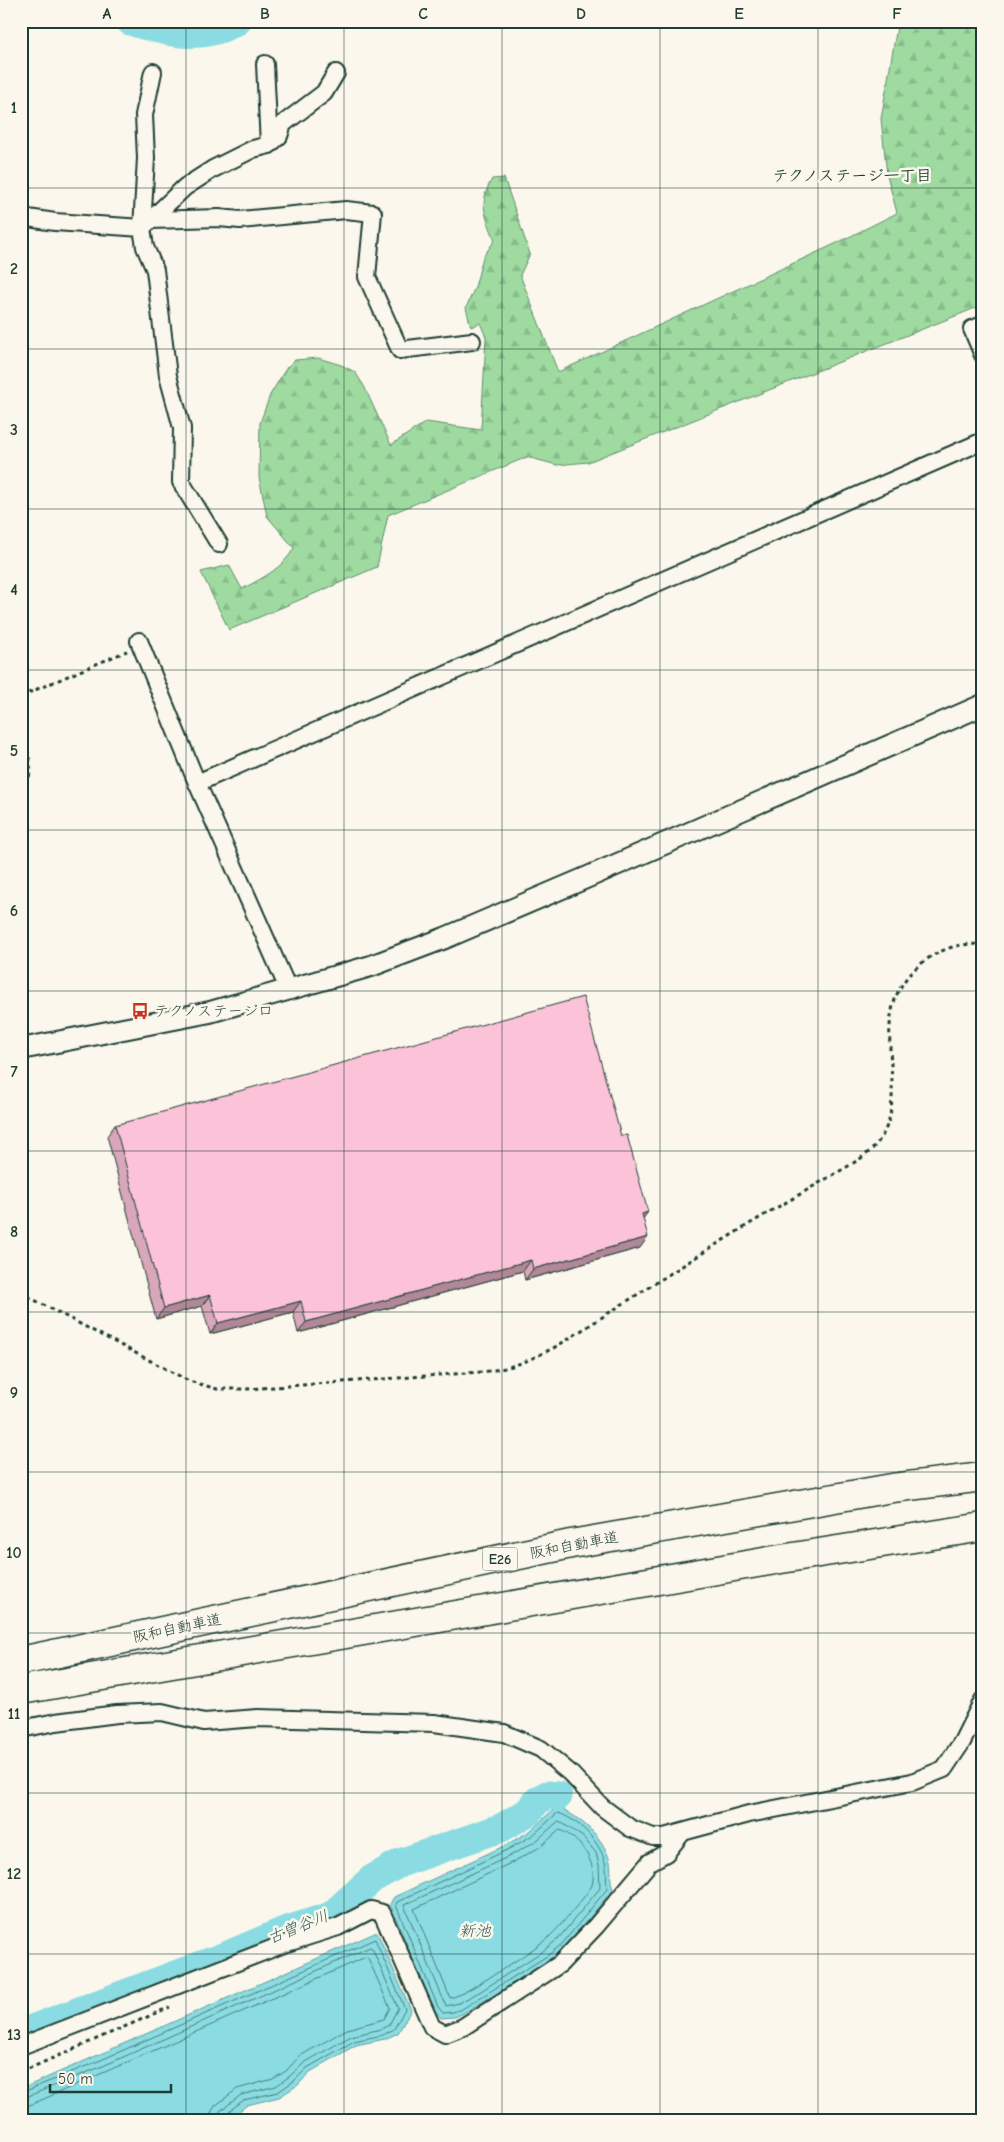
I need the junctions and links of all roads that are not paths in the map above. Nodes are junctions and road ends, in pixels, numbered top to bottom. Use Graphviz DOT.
graph roads {
  1 [pos="264,64"];
  2 [pos="153,72"];
  3 [pos="336,73"];
  4 [pos="269,144"];
  5 [pos="21,217"];
  6 [pos="146,224"];
  7 [pos="983,325"];
  8 [pos="472,341"];
  9 [pos="983,355"];
  10 [pos="983,441"];
  11 [pos="219,544"];
  12 [pos="139,640"];
  13 [pos="983,705"];
  14 [pos="196,783"];
  15 [pos="289,991"];
  16 [pos="21,1049"];
  17 [pos="983,1477"];
  18 [pos="983,1527"];
  19 [pos="21,1662"];
  20 [pos="21,1690"];
  21 [pos="983,1700"];
  22 [pos="21,1729"];
  23 [pos="682,1833"];
  24 [pos="21,2046"];
  1 -- 4 [label="street"];
  2 -- 6 [label="street"];
  3 -- 4 [label="street"];
  4 -- 6 [label="street"];
  5 -- 6 [label="street"];
  6 -- 8 [label="street"];
  6 -- 11 [label="street"];
  7 -- 9 [label="street"];
  10 -- 14 [label="street"];
  12 -- 14 [label="street"];
  13 -- 15 [label="street"];
  14 -- 15 [label="street"];
  15 -- 16 [label="street"];
  17 -- 19 [label="highway, 阪和自動車道 / E26"];
  18 -- 20 [label="highway"];
  21 -- 23 [label="street"];
  22 -- 23 [label="street"];
  23 -- 24 [label="street"];
}
